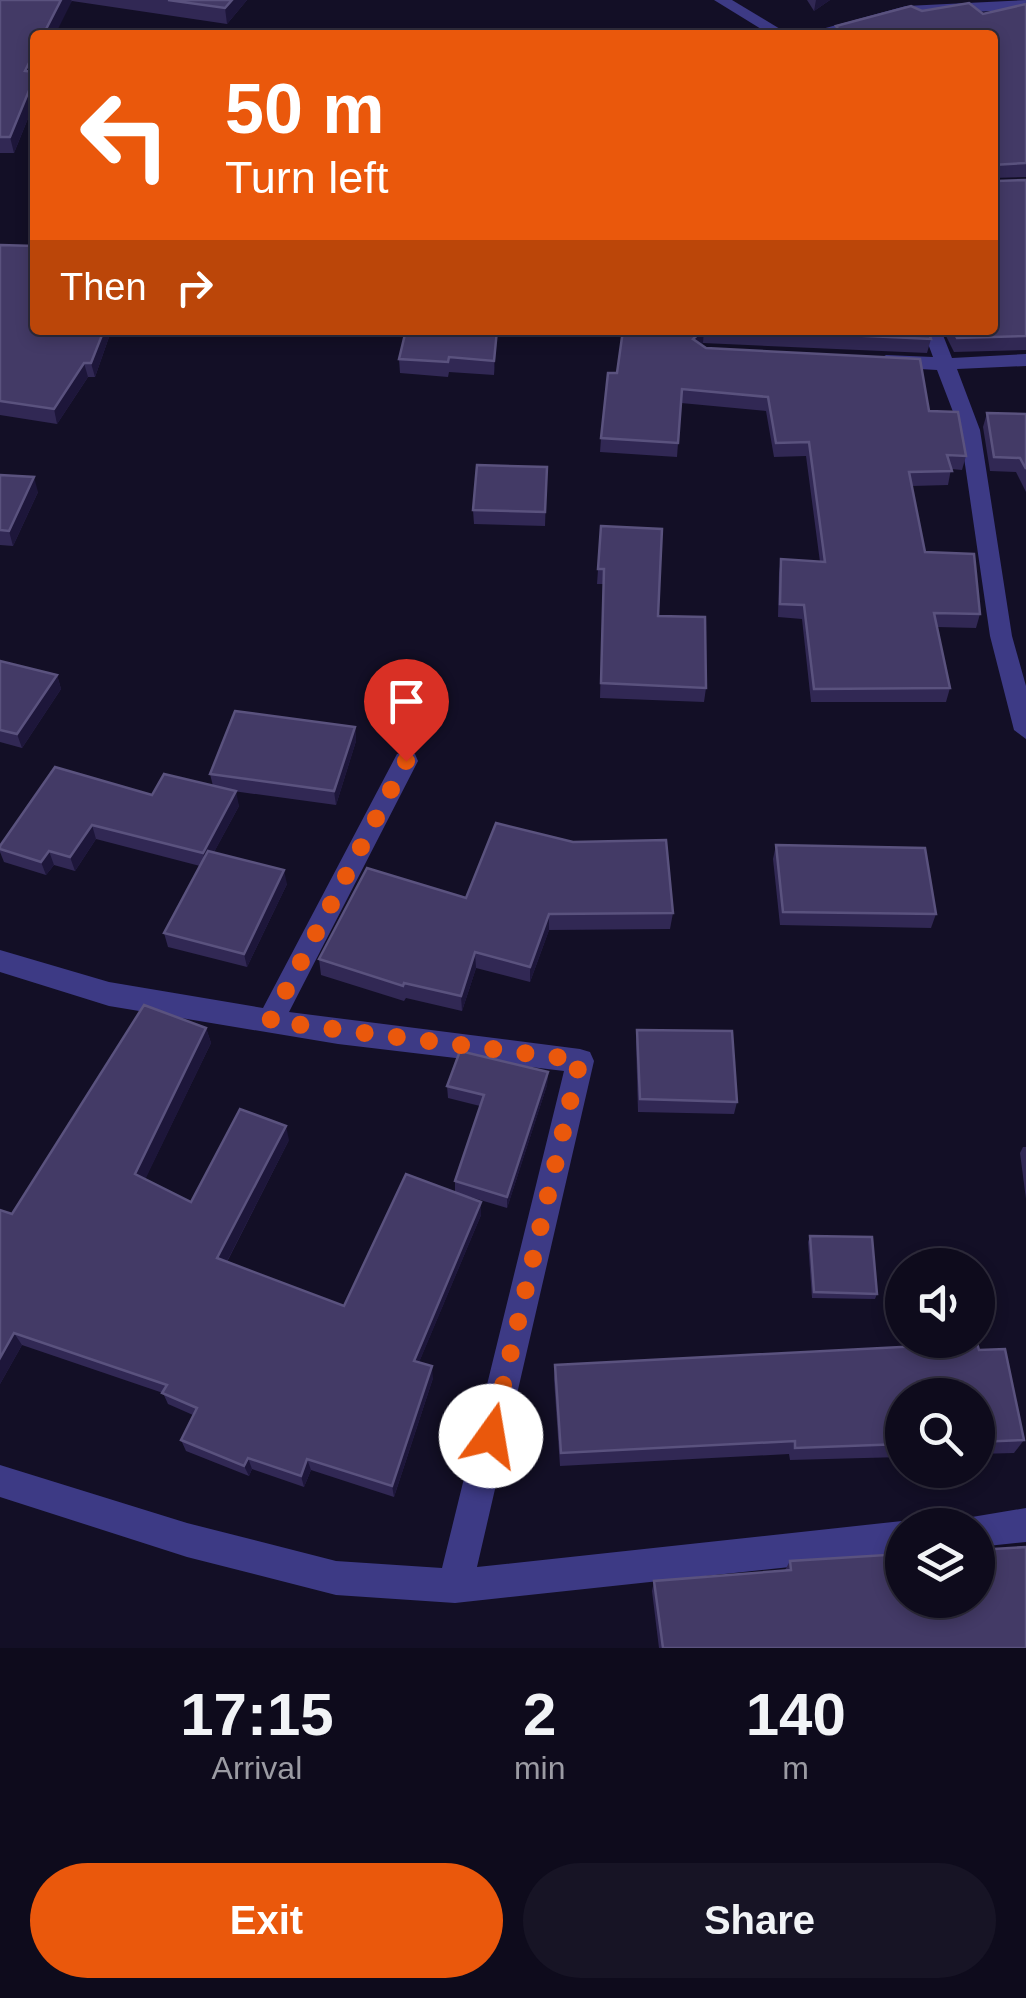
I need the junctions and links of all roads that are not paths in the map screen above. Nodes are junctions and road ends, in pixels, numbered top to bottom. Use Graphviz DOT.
graph roads {
  1 [pos="722,0"];
  2 [pos="1026,4"];
  3 [pos="773,30"];
  4 [pos="828,30"];
  5 [pos="934,335"];
  6 [pos="864,360"];
  7 [pos="1026,360"];
  8 [pos="944,364"];
  9 [pos="1026,632"];
  10 [pos="1000,636"];
  11 [pos="1026,730"];
  12 [pos="406,761"];
  13 [pos="0,962"];
  14 [pos="270,1021"];
  15 [pos="0,1481"];
  16 [pos="1026,1525"];
  17 [pos="995,1528"];
  18 [pos="885,1540"];
  19 [pos="455,1586"];
  1 -- 3 [label="street"];
  2 -- 4 [label="street"];
  5 -- 8 [label="street"];
  6 -- 8 [label="street"];
  7 -- 8 [label="street"];
  8 -- 10 [label="street"];
  9 -- 10 [label="street"];
  10 -- 11 [label="street"];
  12 -- 14 [label="street"];
  13 -- 14 [label="street"];
  14 -- 19 [label="street"];
  15 -- 19 [label="street"];
  16 -- 17 [label="street"];
  18 -- 19 [label="street"];
}
